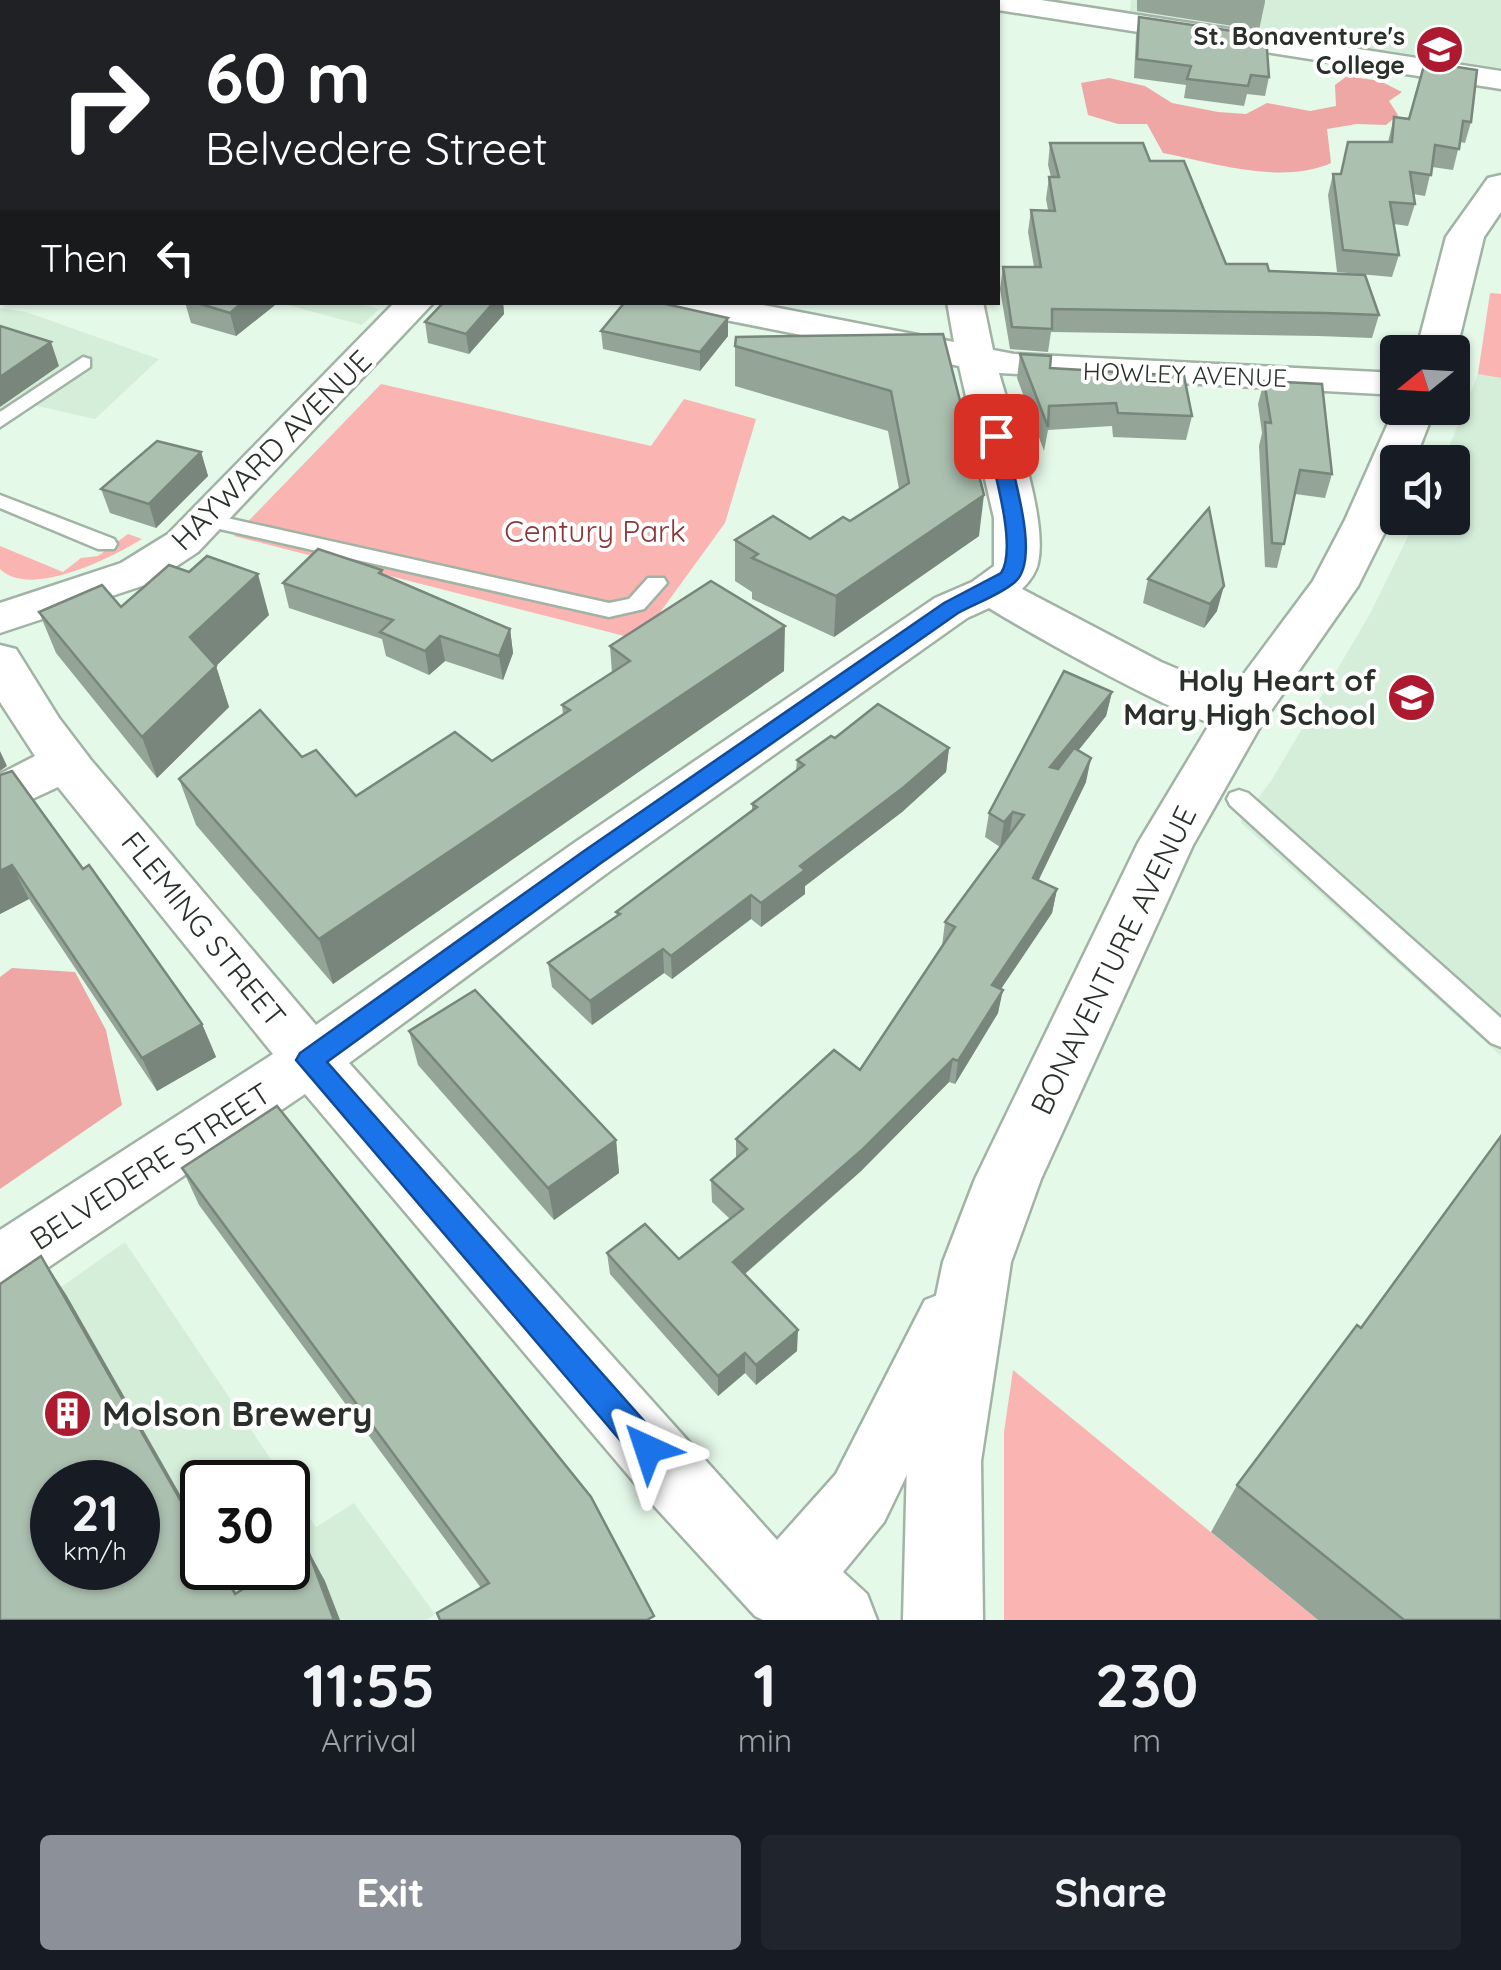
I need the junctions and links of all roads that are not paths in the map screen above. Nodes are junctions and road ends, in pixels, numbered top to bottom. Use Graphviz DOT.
graph roads {
  1 [pos="1000,2"];
  2 [pos="1501,80"];
  3 [pos="1501,186"];
  4 [pos="413,305"];
  5 [pos="705,305"];
  6 [pos="964,305"];
  7 [pos="1440,335"];
  8 [pos="66,358"];
  9 [pos="973,359"];
  10 [pos="1380,383"];
  11 [pos="0,421"];
  12 [pos="1407,425"];
  13 [pos="0,501"];
  14 [pos="208,520"];
  15 [pos="106,544"];
  16 [pos="656,583"];
  17 [pos="990,589"];
  18 [pos="0,618"];
  19 [pos="0,660"];
  20 [pos="1241,715"];
  21 [pos="66,760"];
  22 [pos="0,796"];
  23 [pos="1239,799"];
  24 [pos="1501,1034"];
  25 [pos="309,1060"];
  26 [pos="977,1262"];
  27 [pos="0,1265"];
  28 [pos="800,1610"];
  29 [pos="943,1620"];
  1 -- 2 [label="street"];
  3 -- 7 [label="street"];
  4 -- 14 [label="street, HAYWARD AVENUE"];
  5 -- 9 [label="street, HOWLEY AVENUE"];
  6 -- 9 [label="street"];
  8 -- 11 [label="lane"];
  9 -- 10 [label="street, HOWLEY AVENUE"];
  9 -- 17 [label="street"];
  12 -- 20 [label="street, BONAVENTURE AVENUE"];
  13 -- 15 [label="lane"];
  14 -- 16 [label="lane"];
  14 -- 18 [label="street, HAYWARD AVENUE"];
  17 -- 20 [label="street"];
  17 -- 25 [label="street, BELVEDERE STREET"];
  19 -- 21 [label="street, FLEMING STREET"];
  20 -- 26 [label="street, BONAVENTURE AVENUE"];
  21 -- 22 [label="street"];
  21 -- 25 [label="street, FLEMING STREET"];
  23 -- 24 [label="lane"];
  25 -- 27 [label="street, BELVEDERE STREET"];
  25 -- 28 [label="street, FLEMING STREET"];
  26 -- 28 [label="street, BONAVENTURE AVENUE"];
  26 -- 29 [label="street, BONAVENTURE AVENUE"];
}
